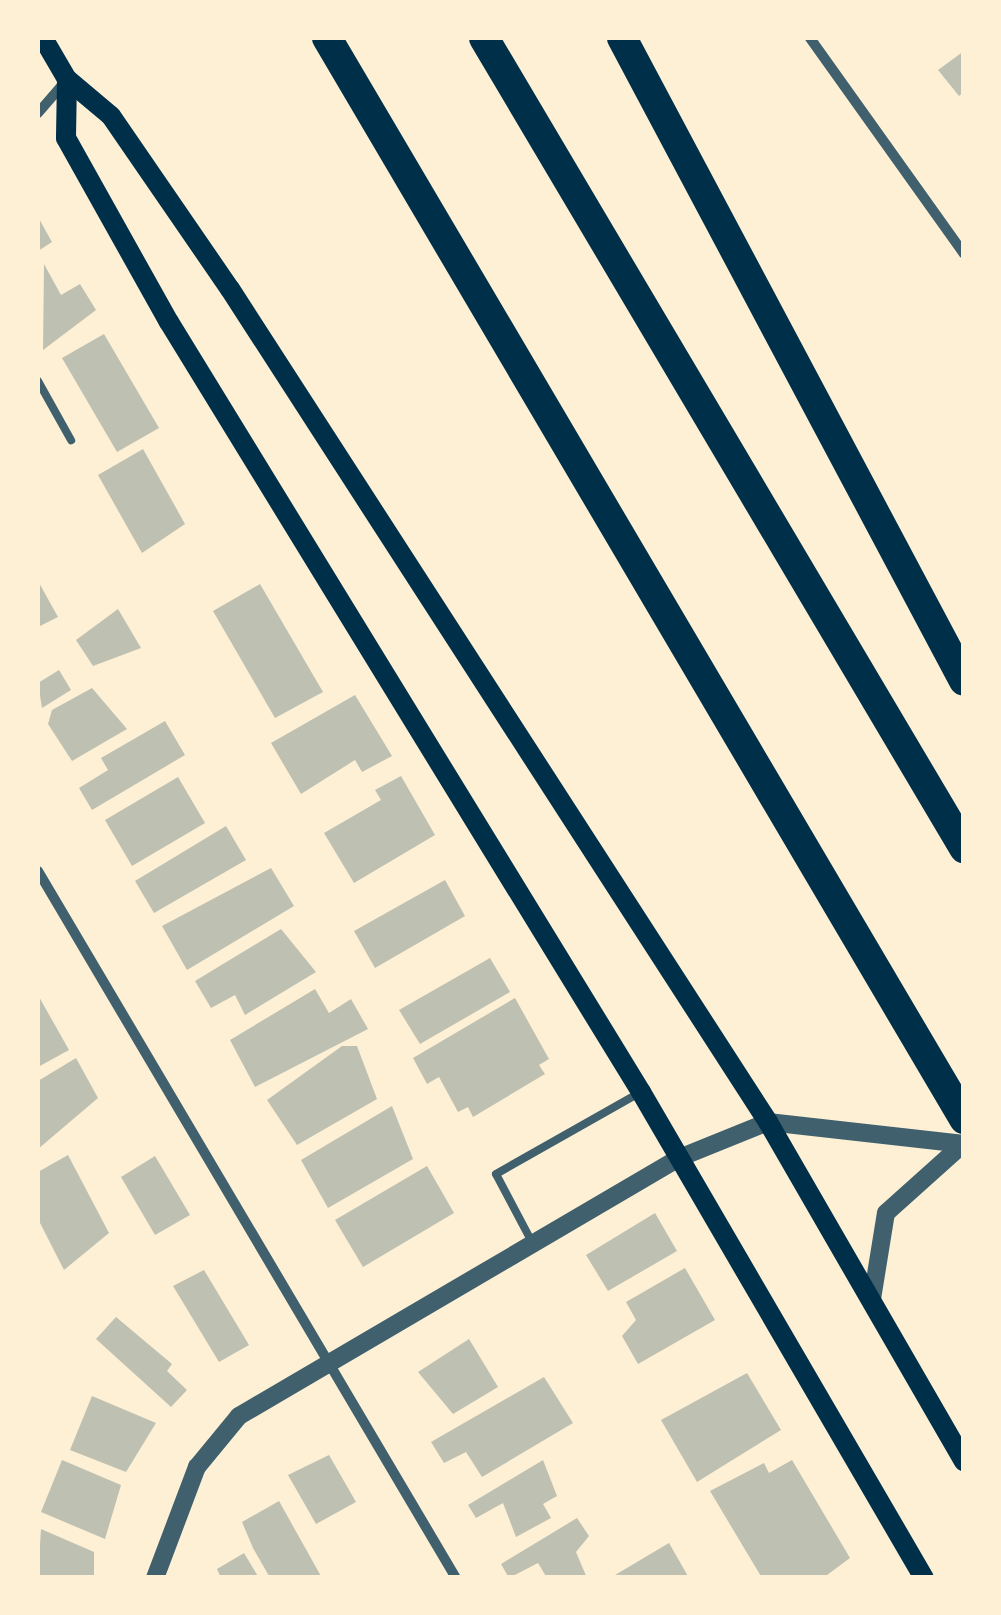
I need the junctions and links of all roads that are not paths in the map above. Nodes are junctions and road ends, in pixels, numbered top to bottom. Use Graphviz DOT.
graph roads {
  1 [pos="42,38"];
  2 [pos="326,38"];
  3 [pos="340,38"];
  4 [pos="484,38"];
  5 [pos="622,38"];
  6 [pos="810,38"];
  7 [pos="67,79"];
  8 [pos="38,113"];
  9 [pos="420,192"];
  10 [pos="964,254"];
  11 [pos="38,381"];
  12 [pos="71,440"];
  13 [pos="964,681"];
  14 [pos="964,848"];
  15 [pos="38,871"];
  16 [pos="641,1092"];
  17 [pos="964,1119"];
  18 [pos="768,1122"];
  19 [pos="963,1144"];
  20 [pos="679,1158"];
  21 [pos="532,1244"];
  22 [pos="872,1299"];
  23 [pos="327,1357"];
  24 [pos="964,1462"];
  25 [pos="155,1578"];
  26 [pos="456,1578"];
  27 [pos="924,1578"];
  1 -- 7 [label="main road"];
  2 -- 9 [label="highway"];
  3 -- 9 [label="highway"];
  4 -- 14 [label="highway"];
  5 -- 13 [label="highway"];
  6 -- 10 [label="street"];
  7 -- 8 [label="street"];
  7 -- 16 [label="main road"];
  7 -- 18 [label="main road"];
  9 -- 17 [label="highway"];
  11 -- 12 [label="lane"];
  15 -- 23 [label="street"];
  16 -- 20 [label="main road"];
  16 -- 21 [label="lane"];
  18 -- 19 [label="street"];
  18 -- 20 [label="street"];
  18 -- 22 [label="main road"];
  19 -- 22 [label="street"];
  20 -- 21 [label="street"];
  20 -- 27 [label="main road"];
  21 -- 23 [label="street"];
  22 -- 24 [label="main road"];
  23 -- 25 [label="street"];
  23 -- 26 [label="street"];
}
